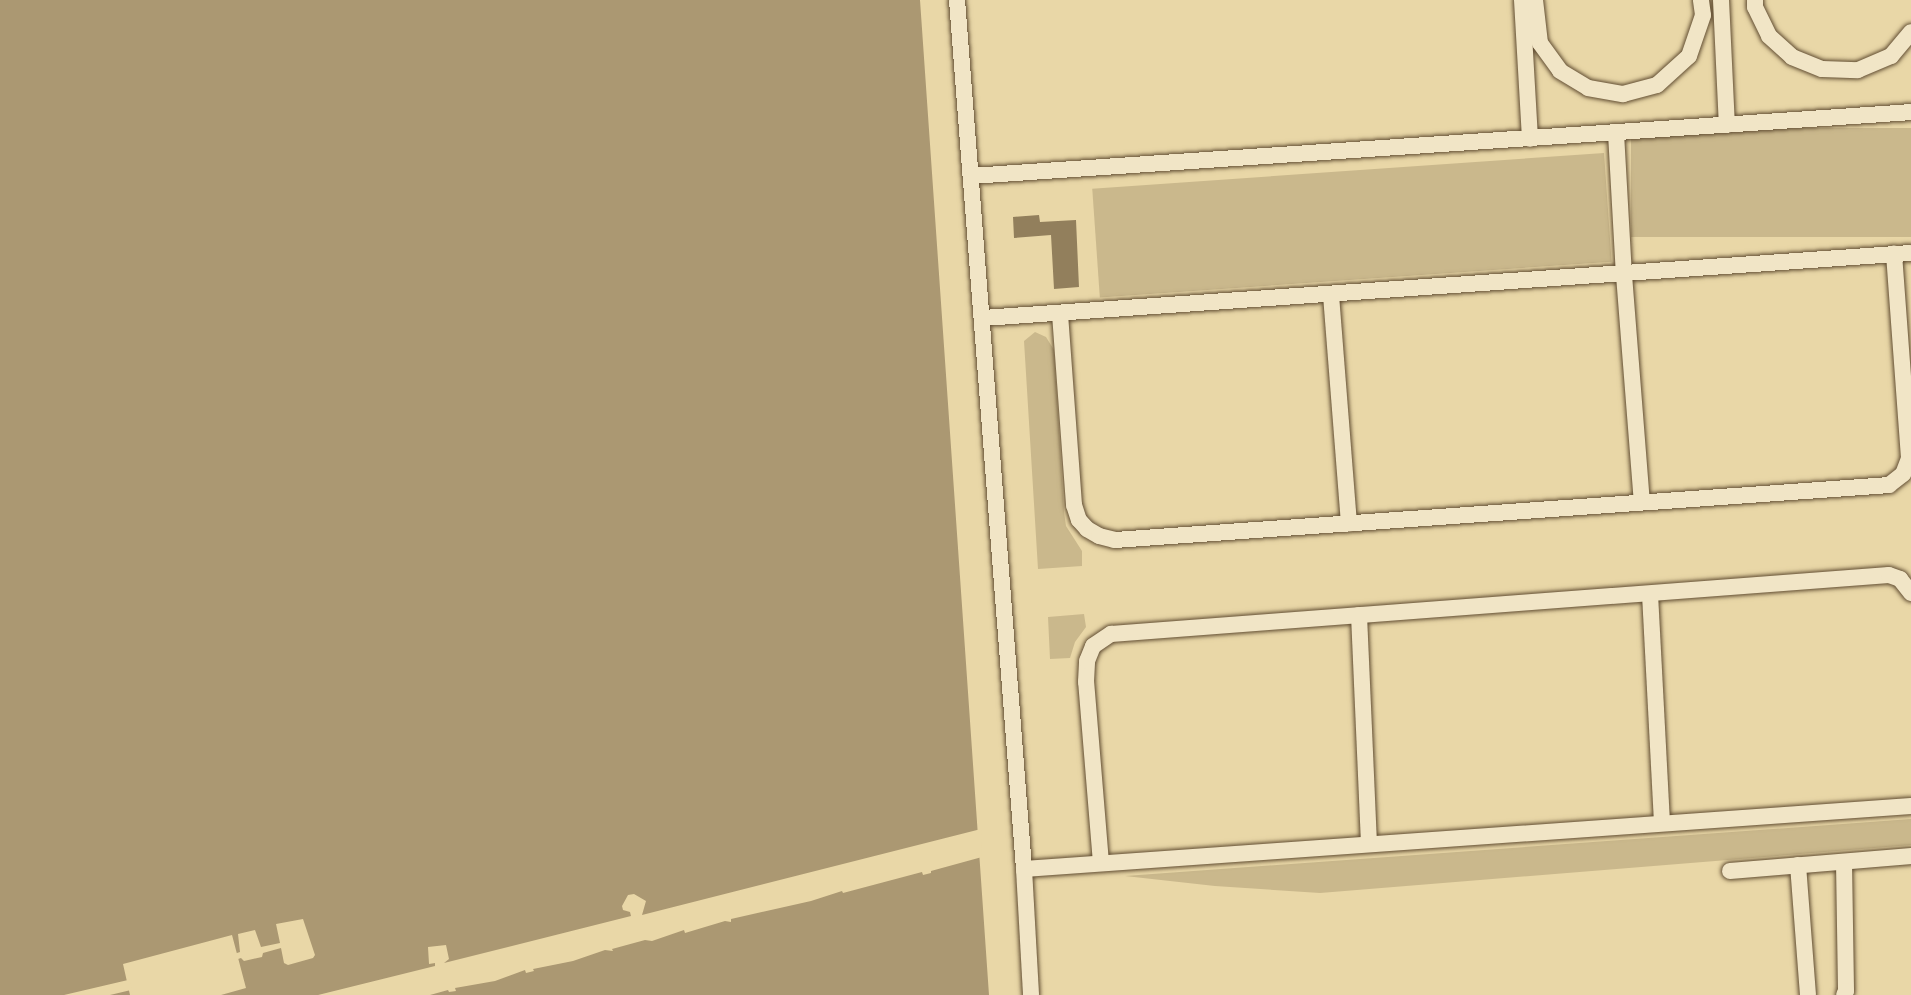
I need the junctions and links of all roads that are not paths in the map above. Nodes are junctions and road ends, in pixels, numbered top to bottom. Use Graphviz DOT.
graph roads {
  1 [pos="957,0"];
  2 [pos="1522,0"];
  3 [pos="1535,0"];
  4 [pos="1701,0"];
  5 [pos="1721,0"];
  6 [pos="1755,0"];
  7 [pos="1911,32"];
  8 [pos="1911,112"];
  9 [pos="1727,124"];
  10 [pos="1616,133"];
  11 [pos="1530,139"];
  12 [pos="971,176"];
  13 [pos="1903,254"];
  14 [pos="1624,275"];
  15 [pos="1331,295"];
  16 [pos="1060,314"];
  17 [pos="983,318"];
  18 [pos="1642,502"];
  19 [pos="1349,523"];
  20 [pos="1911,593"];
  21 [pos="1650,594"];
  22 [pos="1359,615"];
  23 [pos="1911,806"];
  24 [pos="1662,822"];
  25 [pos="1369,843"];
  26 [pos="1911,856"];
  27 [pos="1844,861"];
  28 [pos="1101,863"];
  29 [pos="1798,865"];
  30 [pos="1024,869"];
  31 [pos="1730,871"];
  32 [pos="1031,995"];
  33 [pos="1808,995"];
  34 [pos="1844,995"];
  1 -- 12 [label="lane"];
  2 -- 11 [label="lane"];
  3 -- 4 [label="lane"];
  5 -- 9 [label="lane"];
  6 -- 7 [label="lane"];
  8 -- 9 [label="lane"];
  9 -- 10 [label="lane"];
  10 -- 11 [label="lane"];
  10 -- 14 [label="lane"];
  11 -- 12 [label="lane"];
  12 -- 17 [label="lane"];
  13 -- 14 [label="lane"];
  13 -- 18 [label="lane"];
  14 -- 15 [label="lane"];
  14 -- 18 [label="lane"];
  15 -- 16 [label="lane"];
  15 -- 19 [label="lane"];
  16 -- 17 [label="lane"];
  16 -- 19 [label="lane"];
  17 -- 30 [label="lane"];
  18 -- 19 [label="lane"];
  20 -- 21 [label="lane"];
  21 -- 22 [label="lane"];
  21 -- 24 [label="lane"];
  22 -- 25 [label="lane"];
  22 -- 28 [label="lane"];
  23 -- 24 [label="lane"];
  24 -- 25 [label="lane"];
  25 -- 28 [label="lane"];
  26 -- 27 [label="lane"];
  27 -- 29 [label="lane"];
  27 -- 34 [label="lane"];
  28 -- 30 [label="lane"];
  29 -- 31 [label="lane"];
  29 -- 33 [label="lane"];
  30 -- 32 [label="lane"];
}
